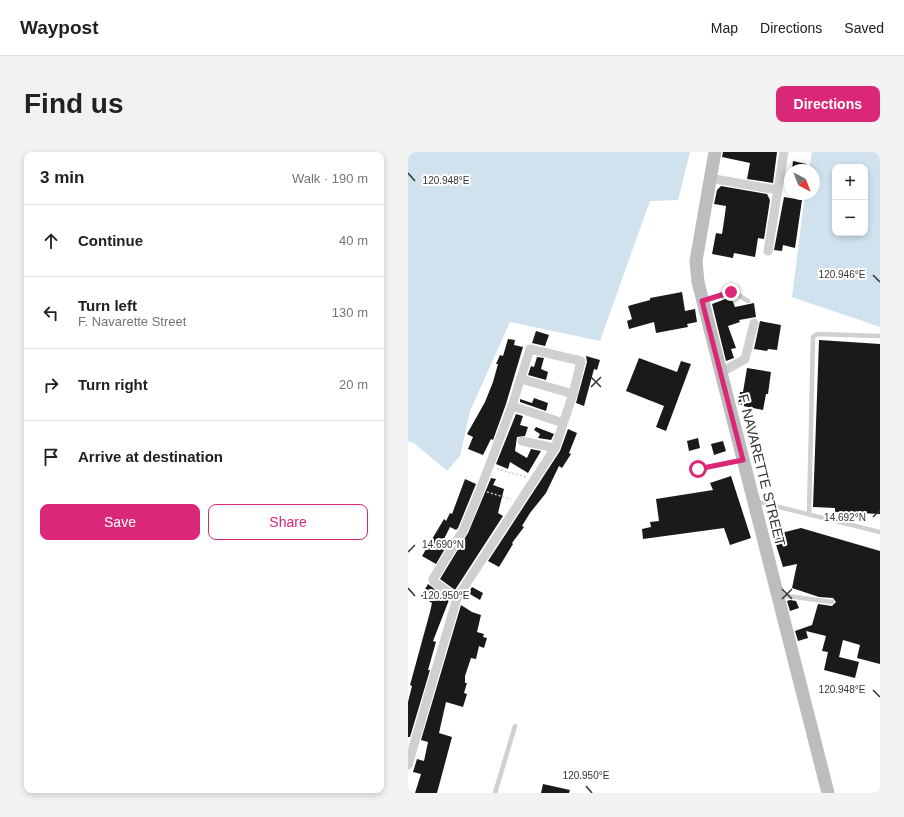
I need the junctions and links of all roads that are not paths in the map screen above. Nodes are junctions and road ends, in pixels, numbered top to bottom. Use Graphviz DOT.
graph roads {
  1 [pos="715,152"];
  2 [pos="784,152"];
  3 [pos="710,178"];
  4 [pos="777,190"];
  5 [pos="768,250"];
  6 [pos="702,301"];
  7 [pos="748,301"];
  8 [pos="754,324"];
  9 [pos="880,336"];
  10 [pos="720,373"];
  11 [pos="521,379"];
  12 [pos="573,394"];
  13 [pos="512,406"];
  14 [pos="564,423"];
  15 [pos="522,441"];
  16 [pos="555,448"];
  17 [pos="743,460"];
  18 [pos="698,469"];
  19 [pos="754,500"];
  20 [pos="809,514"];
  21 [pos="880,532"];
  22 [pos="777,594"];
  23 [pos="457,598"];
  24 [pos="832,602"];
  25 [pos="515,726"];
  26 [pos="408,765"];
  27 [pos="495,793"];
  28 [pos="828,793"];
  1 -- 3 [label="main road, F. NAVARETTE STREET"];
  2 -- 4 [label="street"];
  3 -- 4 [label="street"];
  3 -- 6 [label="main road, F. NAVARETTE STREET"];
  4 -- 5 [label="street"];
  6 -- 7 [label="lane"];
  6 -- 10 [label="main road, F. NAVARETTE STREET"];
  8 -- 10 [label="street"];
  9 -- 20 [label="lane"];
  10 -- 17 [label="main road, F. NAVARETTE STREET"];
  11 -- 12 [label="street"];
  11 -- 12 [label="street"];
  11 -- 13 [label="street"];
  12 -- 14 [label="street"];
  13 -- 14 [label="street"];
  13 -- 23 [label="street"];
  14 -- 16 [label="street"];
  15 -- 16 [label="street"];
  16 -- 23 [label="street"];
  17 -- 18 [label="lane"];
  17 -- 19 [label="main road, F. NAVARETTE STREET"];
  19 -- 20 [label="lane"];
  19 -- 22 [label="main road, F. NAVARETTE STREET"];
  20 -- 21 [label="lane"];
  22 -- 24 [label="lane"];
  22 -- 28 [label="main road, F. NAVARETTE STREET"];
  23 -- 26 [label="street"];
  25 -- 27 [label="lane"];
}
